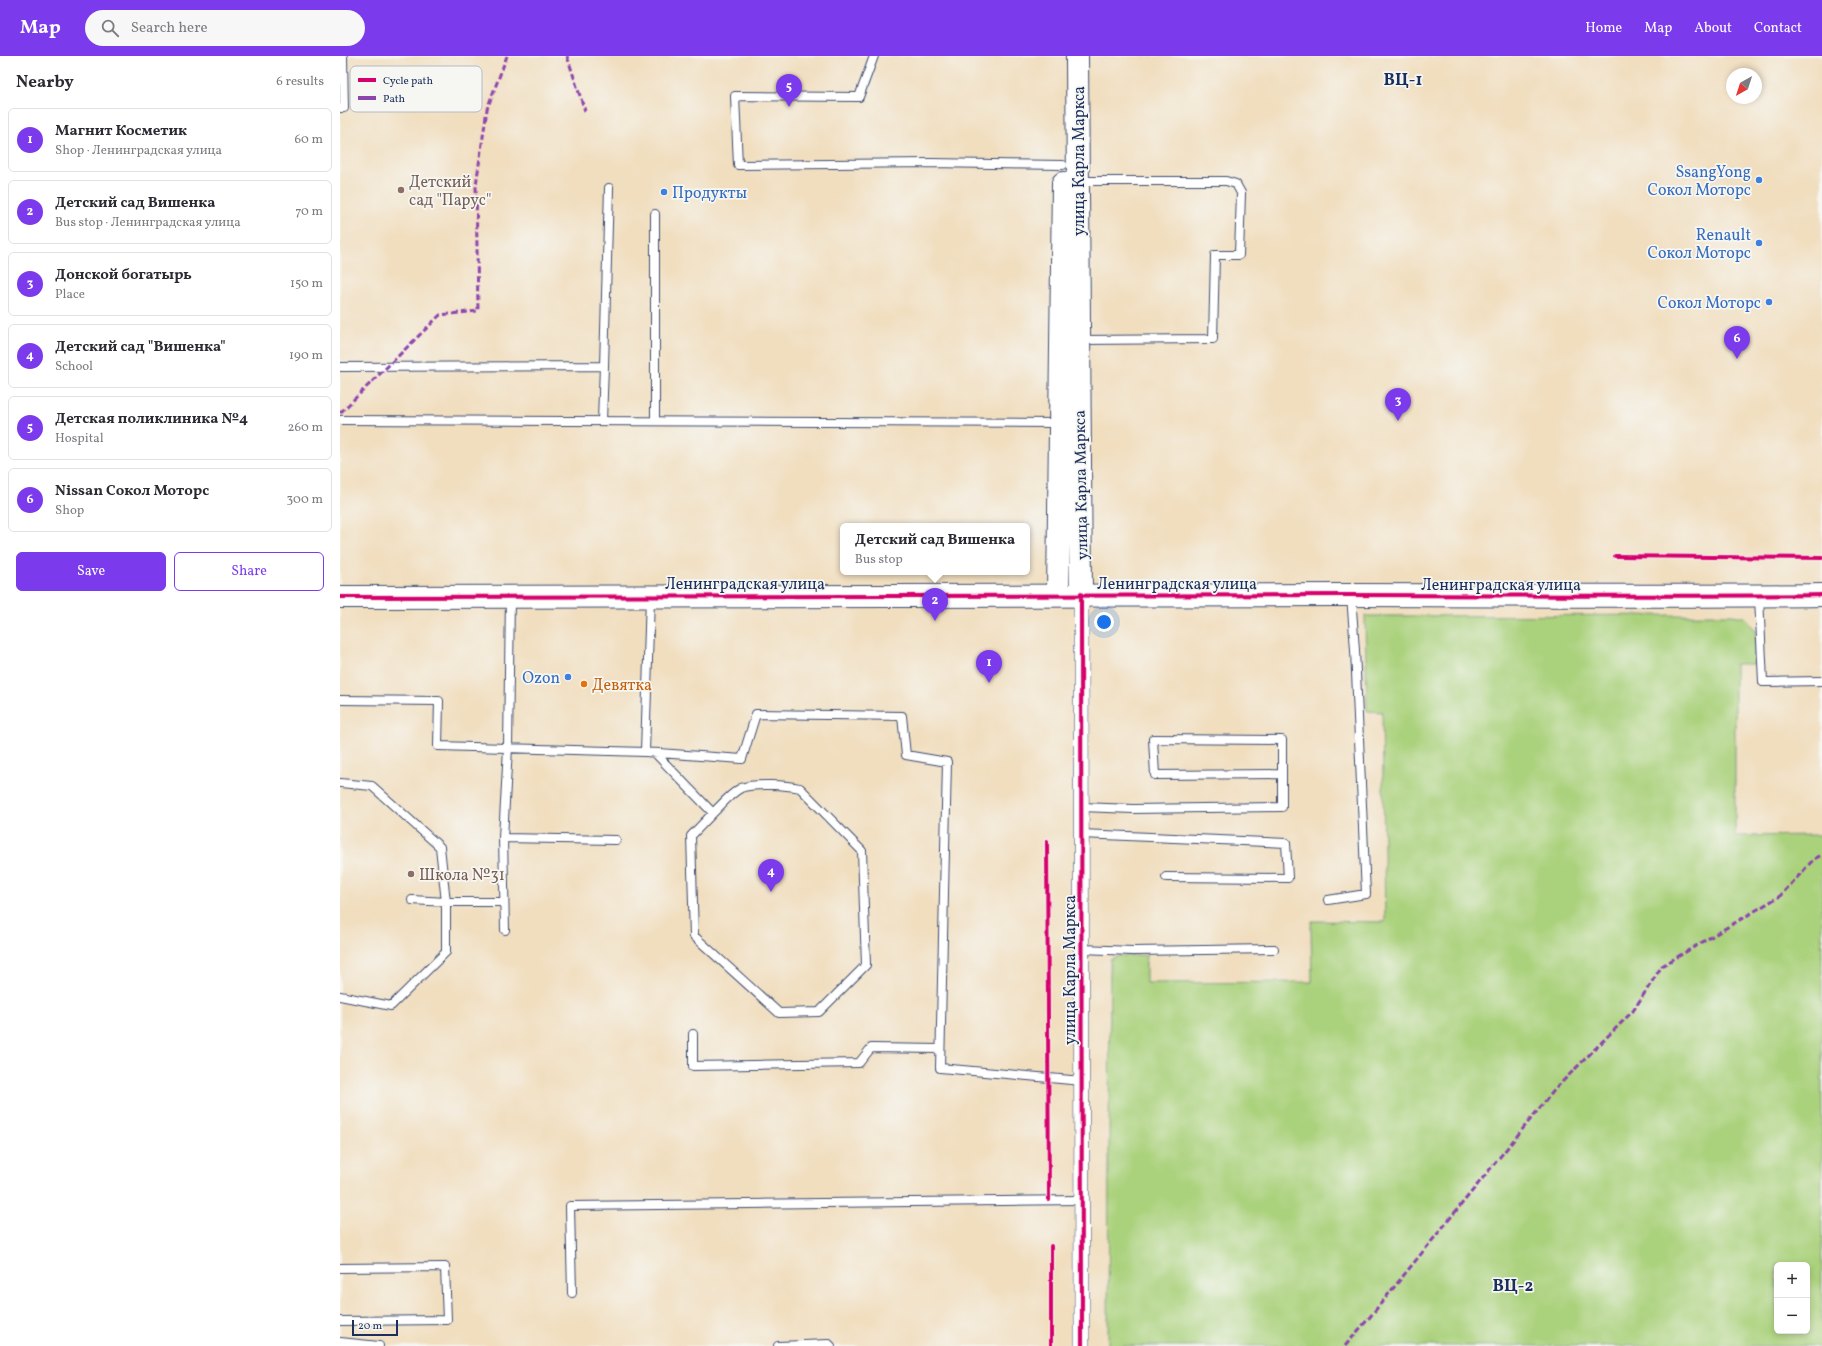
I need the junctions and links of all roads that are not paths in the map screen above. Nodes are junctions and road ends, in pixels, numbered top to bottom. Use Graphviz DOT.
graph roads {
  1 [pos="343,56"];
  2 [pos="874,56"];
  3 [pos="1063,56"];
  4 [pos="1078,56"];
  5 [pos="340,108"];
  6 [pos="1063,165"];
  7 [pos="1078,181"];
  8 [pos="609,188"];
  9 [pos="655,214"];
  10 [pos="1079,340"];
  11 [pos="604,366"];
  12 [pos="340,367"];
  13 [pos="340,420"];
  14 [pos="602,421"];
  15 [pos="655,421"];
  16 [pos="1060,423"];
  17 [pos="1822,592"];
  18 [pos="340,593"];
  19 [pos="1081,594"];
  20 [pos="510,595"];
  21 [pos="650,595"];
  22 [pos="1058,595"];
  23 [pos="1351,595"];
  24 [pos="1822,595"];
  25 [pos="1759,596"];
  26 [pos="340,597"];
  27 [pos="1822,681"];
  28 [pos="340,700"];
  29 [pos="508,748"];
  30 [pos="646,752"];
  31 [pos="655,753"];
  32 [pos="1282,774"];
  33 [pos="340,783"];
  34 [pos="1081,807"];
  35 [pos="713,813"];
  36 [pos="1081,834"];
  37 [pos="503,838"];
  38 [pos="616,840"];
  39 [pos="1166,877"];
  40 [pos="412,900"];
  41 [pos="1328,900"];
  42 [pos="446,902"];
  43 [pos="504,902"];
  44 [pos="505,930"];
  45 [pos="1082,949"];
  46 [pos="1274,949"];
  47 [pos="340,996"];
  48 [pos="694,1034"];
  49 [pos="940,1049"];
  50 [pos="1082,1080"];
  51 [pos="1082,1200"];
  52 [pos="340,1268"];
  53 [pos="572,1293"];
  54 [pos="340,1321"];
  55 [pos="340,1342"];
  56 [pos="379,1346"];
  57 [pos="778,1346"];
  58 [pos="831,1346"];
  59 [pos="1082,1346"];
  1 -- 5 [label="lane"];
  2 -- 6 [label="lane"];
  3 -- 6 [label="street, улица Карла Маркса"];
  4 -- 7 [label="street, улица Карла Маркса"];
  6 -- 16 [label="street, улица Карла Маркса"];
  7 -- 10 [label="street, улица Карла Маркса"];
  7 -- 10 [label="lane"];
  8 -- 11 [label="lane"];
  9 -- 15 [label="lane"];
  10 -- 19 [label="street, улица Карла Маркса"];
  11 -- 12 [label="lane"];
  11 -- 14 [label="lane"];
  13 -- 14 [label="lane"];
  14 -- 15 [label="lane"];
  15 -- 16 [label="lane"];
  16 -- 22 [label="street, улица Карла Маркса"];
  17 -- 19 [label="street"];
  18 -- 20 [label="street"];
  19 -- 22 [label="street"];
  19 -- 23 [label="street, Ленинградская улица"];
  19 -- 34 [label="street, улица Карла Маркса"];
  20 -- 21 [label="street, Ленинградская улица"];
  20 -- 22 [label="street"];
  20 -- 26 [label="street, Ленинградская улица"];
  20 -- 29 [label="lane"];
  21 -- 22 [label="street, Ленинградская улица"];
  21 -- 30 [label="lane"];
  23 -- 25 [label="street, Ленинградская улица"];
  23 -- 41 [label="lane"];
  24 -- 25 [label="street, Ленинградская улица"];
  25 -- 27 [label="lane"];
  28 -- 29 [label="lane"];
  29 -- 30 [label="lane"];
  29 -- 37 [label="lane"];
  30 -- 31 [label="lane"];
  31 -- 35 [label="lane"];
  31 -- 49 [label="lane"];
  32 -- 32 [label="lane"];
  32 -- 34 [label="lane"];
  33 -- 42 [label="lane"];
  34 -- 36 [label="street, улица Карла Маркса"];
  35 -- 35 [label="lane"];
  36 -- 39 [label="lane"];
  36 -- 45 [label="street, улица Карла Маркса"];
  37 -- 38 [label="lane"];
  37 -- 43 [label="lane"];
  40 -- 42 [label="lane"];
  42 -- 43 [label="lane"];
  42 -- 47 [label="lane"];
  43 -- 44 [label="lane"];
  45 -- 46 [label="lane"];
  45 -- 50 [label="street, улица Карла Маркса"];
  48 -- 49 [label="lane"];
  49 -- 50 [label="lane"];
  50 -- 51 [label="street, улица Карла Маркса"];
  51 -- 53 [label="lane"];
  51 -- 59 [label="street, улица Карла Маркса"];
  52 -- 54 [label="lane"];
  55 -- 56 [label="lane"];
  57 -- 58 [label="lane"];
}
